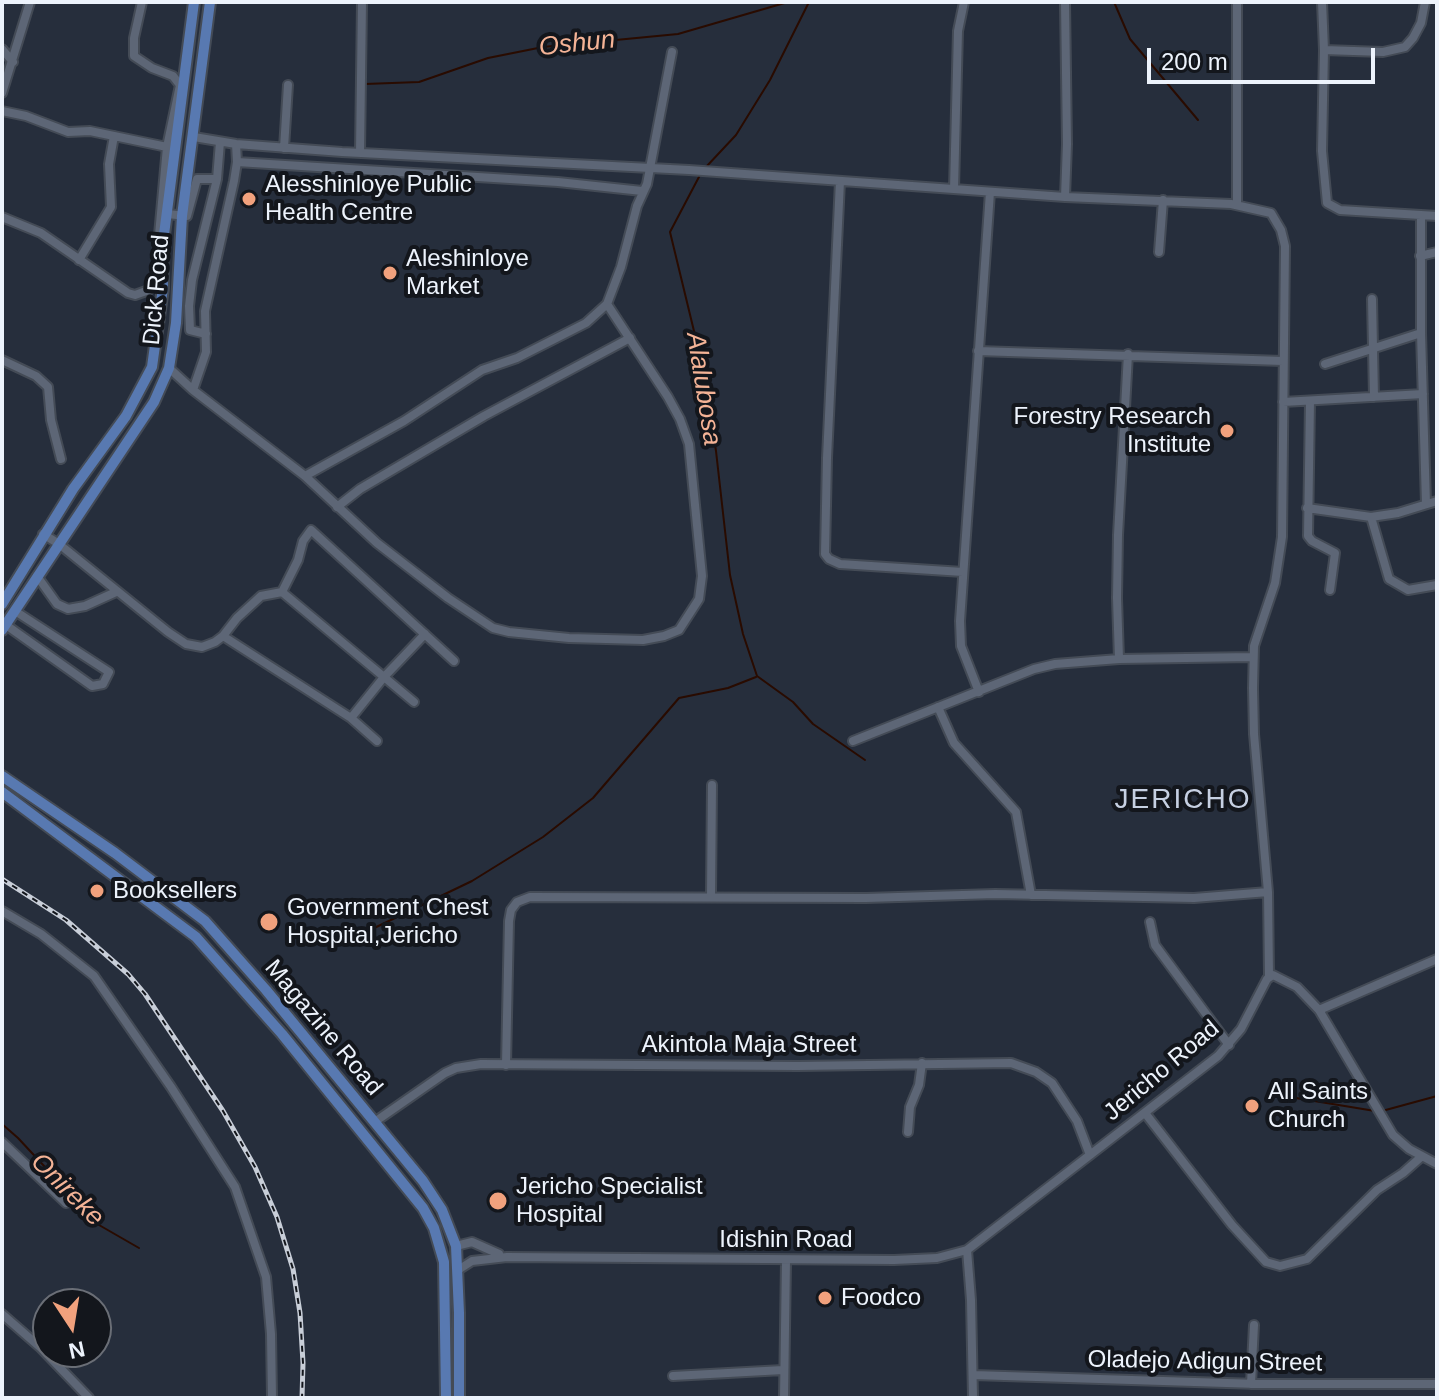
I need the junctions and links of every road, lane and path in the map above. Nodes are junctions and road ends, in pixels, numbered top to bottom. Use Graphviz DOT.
graph roads {
  1 [pos="30,2"];
  2 [pos="142,2"];
  3 [pos="194,2"];
  4 [pos="210,2"];
  5 [pos="362,2"];
  6 [pos="964,2"];
  7 [pos="1065,2"];
  8 [pos="1237,2"];
  9 [pos="1322,2"];
  10 [pos="1425,2"];
  11 [pos="2,49"];
  12 [pos="1324,50"];
  13 [pos="672,52"];
  14 [pos="13,62"];
  15 [pos="288,85"];
  16 [pos="2,93"];
  17 [pos="2,111"];
  18 [pos="114,136"];
  19 [pos="194,137"];
  20 [pos="220,142"];
  21 [pos="236,144"];
  22 [pos="167,147"];
  23 [pos="284,148"];
  24 [pos="360,153"];
  25 [pos="237,162"];
  26 [pos="648,169"];
  27 [pos="217,179"];
  28 [pos="840,181"];
  29 [pos="954,189"];
  30 [pos="642,191"];
  31 [pos="990,192"];
  32 [pos="1065,197"];
  33 [pos="1163,200"];
  34 [pos="1237,205"];
  35 [pos="167,214"];
  36 [pos="182,216"];
  37 [pos="1421,216"];
  38 [pos="1437,216"];
  39 [pos="2,217"];
  40 [pos="1159,252"];
  41 [pos="1437,252"];
  42 [pos="1420,256"];
  43 [pos="79,260"];
  44 [pos="1372,299"];
  45 [pos="607,304"];
  46 [pos="1421,333"];
  47 [pos="206,334"];
  48 [pos="630,338"];
  49 [pos="1374,349"];
  50 [pos="978,351"];
  51 [pos="1128,354"];
  52 [pos="2,360"];
  53 [pos="1283,361"];
  54 [pos="1325,364"];
  55 [pos="169,368"];
  56 [pos="193,390"];
  57 [pos="1423,394"];
  58 [pos="1374,397"];
  59 [pos="1310,401"];
  60 [pos="1283,402"];
  61 [pos="61,459"];
  62 [pos="305,476"];
  63 [pos="1437,501"];
  64 [pos="1426,504"];
  65 [pos="337,507"];
  66 [pos="1307,508"];
  67 [pos="1371,517"];
  68 [pos="43,534"];
  69 [pos="59,544"];
  70 [pos="963,572"];
  71 [pos="37,576"];
  72 [pos="1437,585"];
  73 [pos="1330,590"];
  74 [pos="116,592"];
  75 [pos="282,592"];
  76 [pos="2,604"];
  77 [pos="15,611"];
  78 [pos="4,628"];
  79 [pos="425,634"];
  80 [pos="223,636"];
  81 [pos="1253,657"];
  82 [pos="1119,659"];
  83 [pos="454,661"];
  84 [pos="384,677"];
  85 [pos="979,692"];
  86 [pos="414,702"];
  87 [pos="938,707"];
  88 [pos="351,718"];
  89 [pos="377,741"];
  90 [pos="853,741"];
  91 [pos="2,776"];
  92 [pos="712,785"];
  93 [pos="2,792"];
  94 [pos="1268,892"];
  95 [pos="1031,895"];
  96 [pos="711,896"];
  97 [pos="2,911"];
  98 [pos="1150,922"];
  99 [pos="1437,959"];
  100 [pos="1269,976"];
  101 [pos="1319,1010"];
  102 [pos="295,1026"];
  103 [pos="282,1034"];
  104 [pos="1229,1045"];
  105 [pos="922,1063"];
  106 [pos="506,1065"];
  107 [pos="1145,1113"];
  108 [pos="376,1121"];
  109 [pos="908,1132"];
  110 [pos="2,1142"];
  111 [pos="1090,1155"];
  112 [pos="1421,1157"];
  113 [pos="1437,1164"];
  114 [pos="66,1203"];
  115 [pos="456,1246"];
  116 [pos="967,1250"];
  117 [pos="507,1257"];
  118 [pos="786,1260"];
  119 [pos="458,1270"];
  120 [pos="2,1314"];
  121 [pos="1254,1325"];
  122 [pos="783,1370"];
  123 [pos="973,1375"];
  124 [pos="673,1376"];
  125 [pos="1251,1384"];
  126 [pos="1437,1384"];
  127 [pos="89,1398"];
  128 [pos="272,1398"];
  129 [pos="446,1398"];
  130 [pos="459,1398"];
  131 [pos="784,1398"];
  132 [pos="973,1398"];
  1 -- 14 [label="street"];
  2 -- 22 [label="street"];
  3 -- 35 [label="main road, Dick Road"];
  4 -- 19 [label="main road, Dick Road"];
  5 -- 24 [label="street"];
  6 -- 29 [label="street"];
  7 -- 32 [label="street"];
  8 -- 34 [label="street"];
  9 -- 12 [label="street"];
  10 -- 12 [label="street"];
  11 -- 14 [label="street"];
  12 -- 37 [label="street"];
  13 -- 26 [label="street"];
  14 -- 16 [label="street"];
  15 -- 23 [label="street"];
  17 -- 18 [label="street"];
  18 -- 22 [label="street"];
  18 -- 43 [label="street"];
  19 -- 20 [label="street"];
  19 -- 36 [label="main road, Dick Road"];
  20 -- 21 [label="street"];
  20 -- 27 [label="street"];
  21 -- 23 [label="street"];
  21 -- 25 [label="street"];
  22 -- 43 [label="street"];
  23 -- 24 [label="street"];
  24 -- 26 [label="street"];
  25 -- 30 [label="street"];
  25 -- 47 [label="street"];
  26 -- 28 [label="street"];
  26 -- 30 [label="street"];
  27 -- 36 [label="street"];
  27 -- 47 [label="street"];
  28 -- 29 [label="street"];
  28 -- 70 [label="street"];
  29 -- 31 [label="street"];
  30 -- 45 [label="street"];
  31 -- 32 [label="street"];
  31 -- 50 [label="street"];
  32 -- 33 [label="street"];
  33 -- 34 [label="street"];
  33 -- 40 [label="street"];
  34 -- 53 [label="street"];
  35 -- 36 [label="street"];
  35 -- 68 [label="main road, Dick Road"];
  36 -- 55 [label="main road, Dick Road"];
  37 -- 38 [label="street"];
  37 -- 42 [label="street"];
  39 -- 43 [label="street"];
  41 -- 42 [label="street"];
  42 -- 46 [label="street"];
  44 -- 49 [label="street"];
  45 -- 48 [label="street"];
  45 -- 62 [label="street"];
  46 -- 49 [label="street"];
  46 -- 57 [label="street"];
  47 -- 56 [label="street"];
  48 -- 65 [label="street"];
  48 -- 65 [label="street"];
  49 -- 54 [label="street"];
  49 -- 58 [label="street"];
  50 -- 51 [label="street"];
  50 -- 70 [label="street"];
  51 -- 53 [label="street"];
  51 -- 82 [label="street"];
  52 -- 61 [label="street"];
  53 -- 60 [label="street"];
  55 -- 56 [label="street"];
  55 -- 69 [label="main road, Dick Road"];
  56 -- 62 [label="street"];
  57 -- 58 [label="street"];
  57 -- 64 [label="street"];
  58 -- 59 [label="street"];
  59 -- 60 [label="street"];
  59 -- 66 [label="street"];
  60 -- 81 [label="street"];
  62 -- 65 [label="street"];
  63 -- 64 [label="street"];
  64 -- 67 [label="street"];
  66 -- 67 [label="street"];
  66 -- 73 [label="street"];
  67 -- 72 [label="street"];
  68 -- 69 [label="street"];
  68 -- 76 [label="main road, Dick Road"];
  69 -- 71 [label="main road, Dick Road"];
  69 -- 74 [label="street"];
  70 -- 85 [label="street"];
  71 -- 74 [label="street"];
  71 -- 77 [label="main road, Dick Road"];
  74 -- 80 [label="street"];
  75 -- 79 [label="street"];
  75 -- 80 [label="street"];
  75 -- 84 [label="street"];
  77 -- 78 [label="main road, Dick Road"];
  77 -- 78 [label="street"];
  79 -- 83 [label="street"];
  79 -- 84 [label="street"];
  80 -- 88 [label="street"];
  81 -- 82 [label="street"];
  81 -- 94 [label="street"];
  82 -- 85 [label="street"];
  84 -- 86 [label="street"];
  84 -- 88 [label="street"];
  85 -- 87 [label="street"];
  87 -- 90 [label="street"];
  87 -- 95 [label="street"];
  88 -- 89 [label="street"];
  91 -- 102 [label="main road, Magazine Road"];
  92 -- 96 [label="street"];
  93 -- 103 [label="main road, Magazine Road"];
  94 -- 95 [label="street"];
  94 -- 100 [label="street"];
  95 -- 96 [label="street"];
  96 -- 106 [label="street"];
  97 -- 128 [label="street"];
  98 -- 104 [label="street"];
  99 -- 101 [label="street"];
  100 -- 101 [label="street"];
  100 -- 104 [label="street, Jericho Road"];
  101 -- 112 [label="street"];
  102 -- 103 [label="main road"];
  102 -- 108 [label="main road, Magazine Road"];
  103 -- 129 [label="main road, Magazine Road"];
  104 -- 107 [label="street, Jericho Road"];
  105 -- 106 [label="street, Akintola Maja Street"];
  105 -- 109 [label="street"];
  105 -- 111 [label="street, Akintola Maja Street"];
  106 -- 108 [label="street, Akintola Maja Street"];
  107 -- 111 [label="street, Jericho Road"];
  107 -- 112 [label="street"];
  108 -- 115 [label="main road, Magazine Road"];
  110 -- 114 [label="street"];
  111 -- 116 [label="street, Jericho Road"];
  112 -- 113 [label="street"];
  115 -- 117 [label="street"];
  115 -- 119 [label="main road, Magazine Road"];
  116 -- 118 [label="street, Idishin Road"];
  116 -- 123 [label="street"];
  117 -- 118 [label="street, Idishin Road"];
  117 -- 119 [label="street"];
  118 -- 122 [label="street"];
  119 -- 130 [label="main road, Magazine Road"];
  120 -- 127 [label="street"];
  121 -- 125 [label="street"];
  122 -- 124 [label="street"];
  122 -- 131 [label="street"];
  123 -- 125 [label="street, Oladejo Adigun Street"];
  123 -- 132 [label="street"];
  125 -- 126 [label="street, Oladejo Adigun Street"];
}
